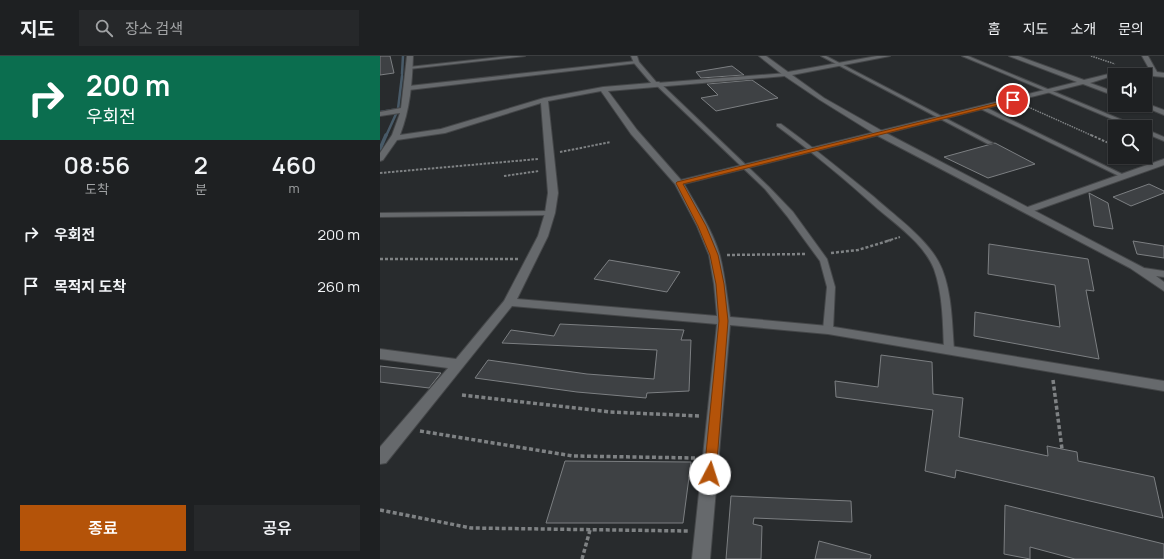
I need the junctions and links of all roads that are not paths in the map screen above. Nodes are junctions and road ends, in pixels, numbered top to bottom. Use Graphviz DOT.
graph roads {
  1 [pos="410,56"];
  2 [pos="523,56"];
  3 [pos="762,56"];
  4 [pos="823,56"];
  5 [pos="887,56"];
  6 [pos="964,56"];
  7 [pos="1012,56"];
  8 [pos="1145,56"];
  9 [pos="635,59"];
  10 [pos="841,64"];
  11 [pos="409,68"];
  12 [pos="785,74"];
  13 [pos="1155,74"];
  14 [pos="1164,75"];
  15 [pos="1083,82"];
  16 [pos="656,83"];
  17 [pos="409,88"];
  18 [pos="603,89"];
  19 [pos="1050,91"];
  20 [pos="1108,91"];
  21 [pos="544,100"];
  22 [pos="984,108"];
  23 [pos="1152,108"];
  24 [pos="405,110"];
  25 [pos="1164,112"];
  26 [pos="380,114"];
  27 [pos="945,118"];
  28 [pos="1119,120"];
  29 [pos="779,125"];
  30 [pos="881,134"];
  31 [pos="1152,134"];
  32 [pos="395,138"];
  33 [pos="1164,139"];
  34 [pos="990,143"];
  35 [pos="813,149"];
  36 [pos="383,151"];
  37 [pos="380,158"];
  38 [pos="1164,162"];
  39 [pos="746,166"];
  40 [pos="1123,176"];
  41 [pos="679,183"];
  42 [pos="1028,210"];
  43 [pos="550,213"];
  44 [pos="380,215"];
  45 [pos="1142,271"];
  46 [pos="1164,274"];
  47 [pos="1164,287"];
  48 [pos="509,302"];
  49 [pos="724,321"];
  50 [pos="828,330"];
  51 [pos="950,350"];
  52 [pos="380,354"];
  53 [pos="458,364"];
  54 [pos="1164,386"];
  55 [pos="380,458"];
  56 [pos="701,559"];
  1 -- 11 [label="street"];
  2 -- 11 [label="lane"];
  3 -- 12 [label="street"];
  4 -- 10 [label="lane"];
  5 -- 10 [label="street"];
  6 -- 19 [label="lane"];
  7 -- 15 [label="street"];
  8 -- 13 [label="street"];
  9 -- 16 [label="street"];
  9 -- 17 [label="lane"];
  10 -- 12 [label="street"];
  10 -- 27 [label="lane"];
  11 -- 17 [label="street"];
  12 -- 16 [label="street"];
  12 -- 30 [label="street"];
  13 -- 14 [label="street"];
  13 -- 15 [label="street"];
  15 -- 19 [label="street"];
  15 -- 20 [label="street"];
  16 -- 18 [label="street"];
  16 -- 39 [label="lane"];
  17 -- 24 [label="street"];
  18 -- 21 [label="street"];
  18 -- 41 [label="street"];
  19 -- 22 [label="street"];
  19 -- 28 [label="lane"];
  21 -- 32 [label="street"];
  21 -- 43 [label="street"];
  22 -- 27 [label="street"];
  22 -- 40 [label="lane"];
  23 -- 25 [label="street"];
  24 -- 26 [label="street"];
  24 -- 32 [label="street"];
  27 -- 30 [label="street"];
  27 -- 34 [label="lane"];
  29 -- 35 [label="lane"];
  30 -- 35 [label="street"];
  30 -- 42 [label="street"];
  31 -- 33 [label="lane"];
  32 -- 36 [label="street"];
  35 -- 39 [label="street"];
  35 -- 51 [label="lane"];
  36 -- 37 [label="street"];
  38 -- 40 [label="street"];
  39 -- 41 [label="street"];
  39 -- 50 [label="lane"];
  40 -- 42 [label="street"];
  41 -- 49 [label="street"];
  42 -- 45 [label="street"];
  43 -- 44 [label="lane"];
  43 -- 48 [label="street"];
  45 -- 46 [label="street"];
  45 -- 47 [label="street"];
  48 -- 49 [label="street"];
  48 -- 53 [label="street"];
  49 -- 50 [label="street"];
  49 -- 56 [label="street"];
  50 -- 51 [label="street"];
  51 -- 54 [label="street"];
  52 -- 53 [label="street"];
  53 -- 55 [label="street"];
}
